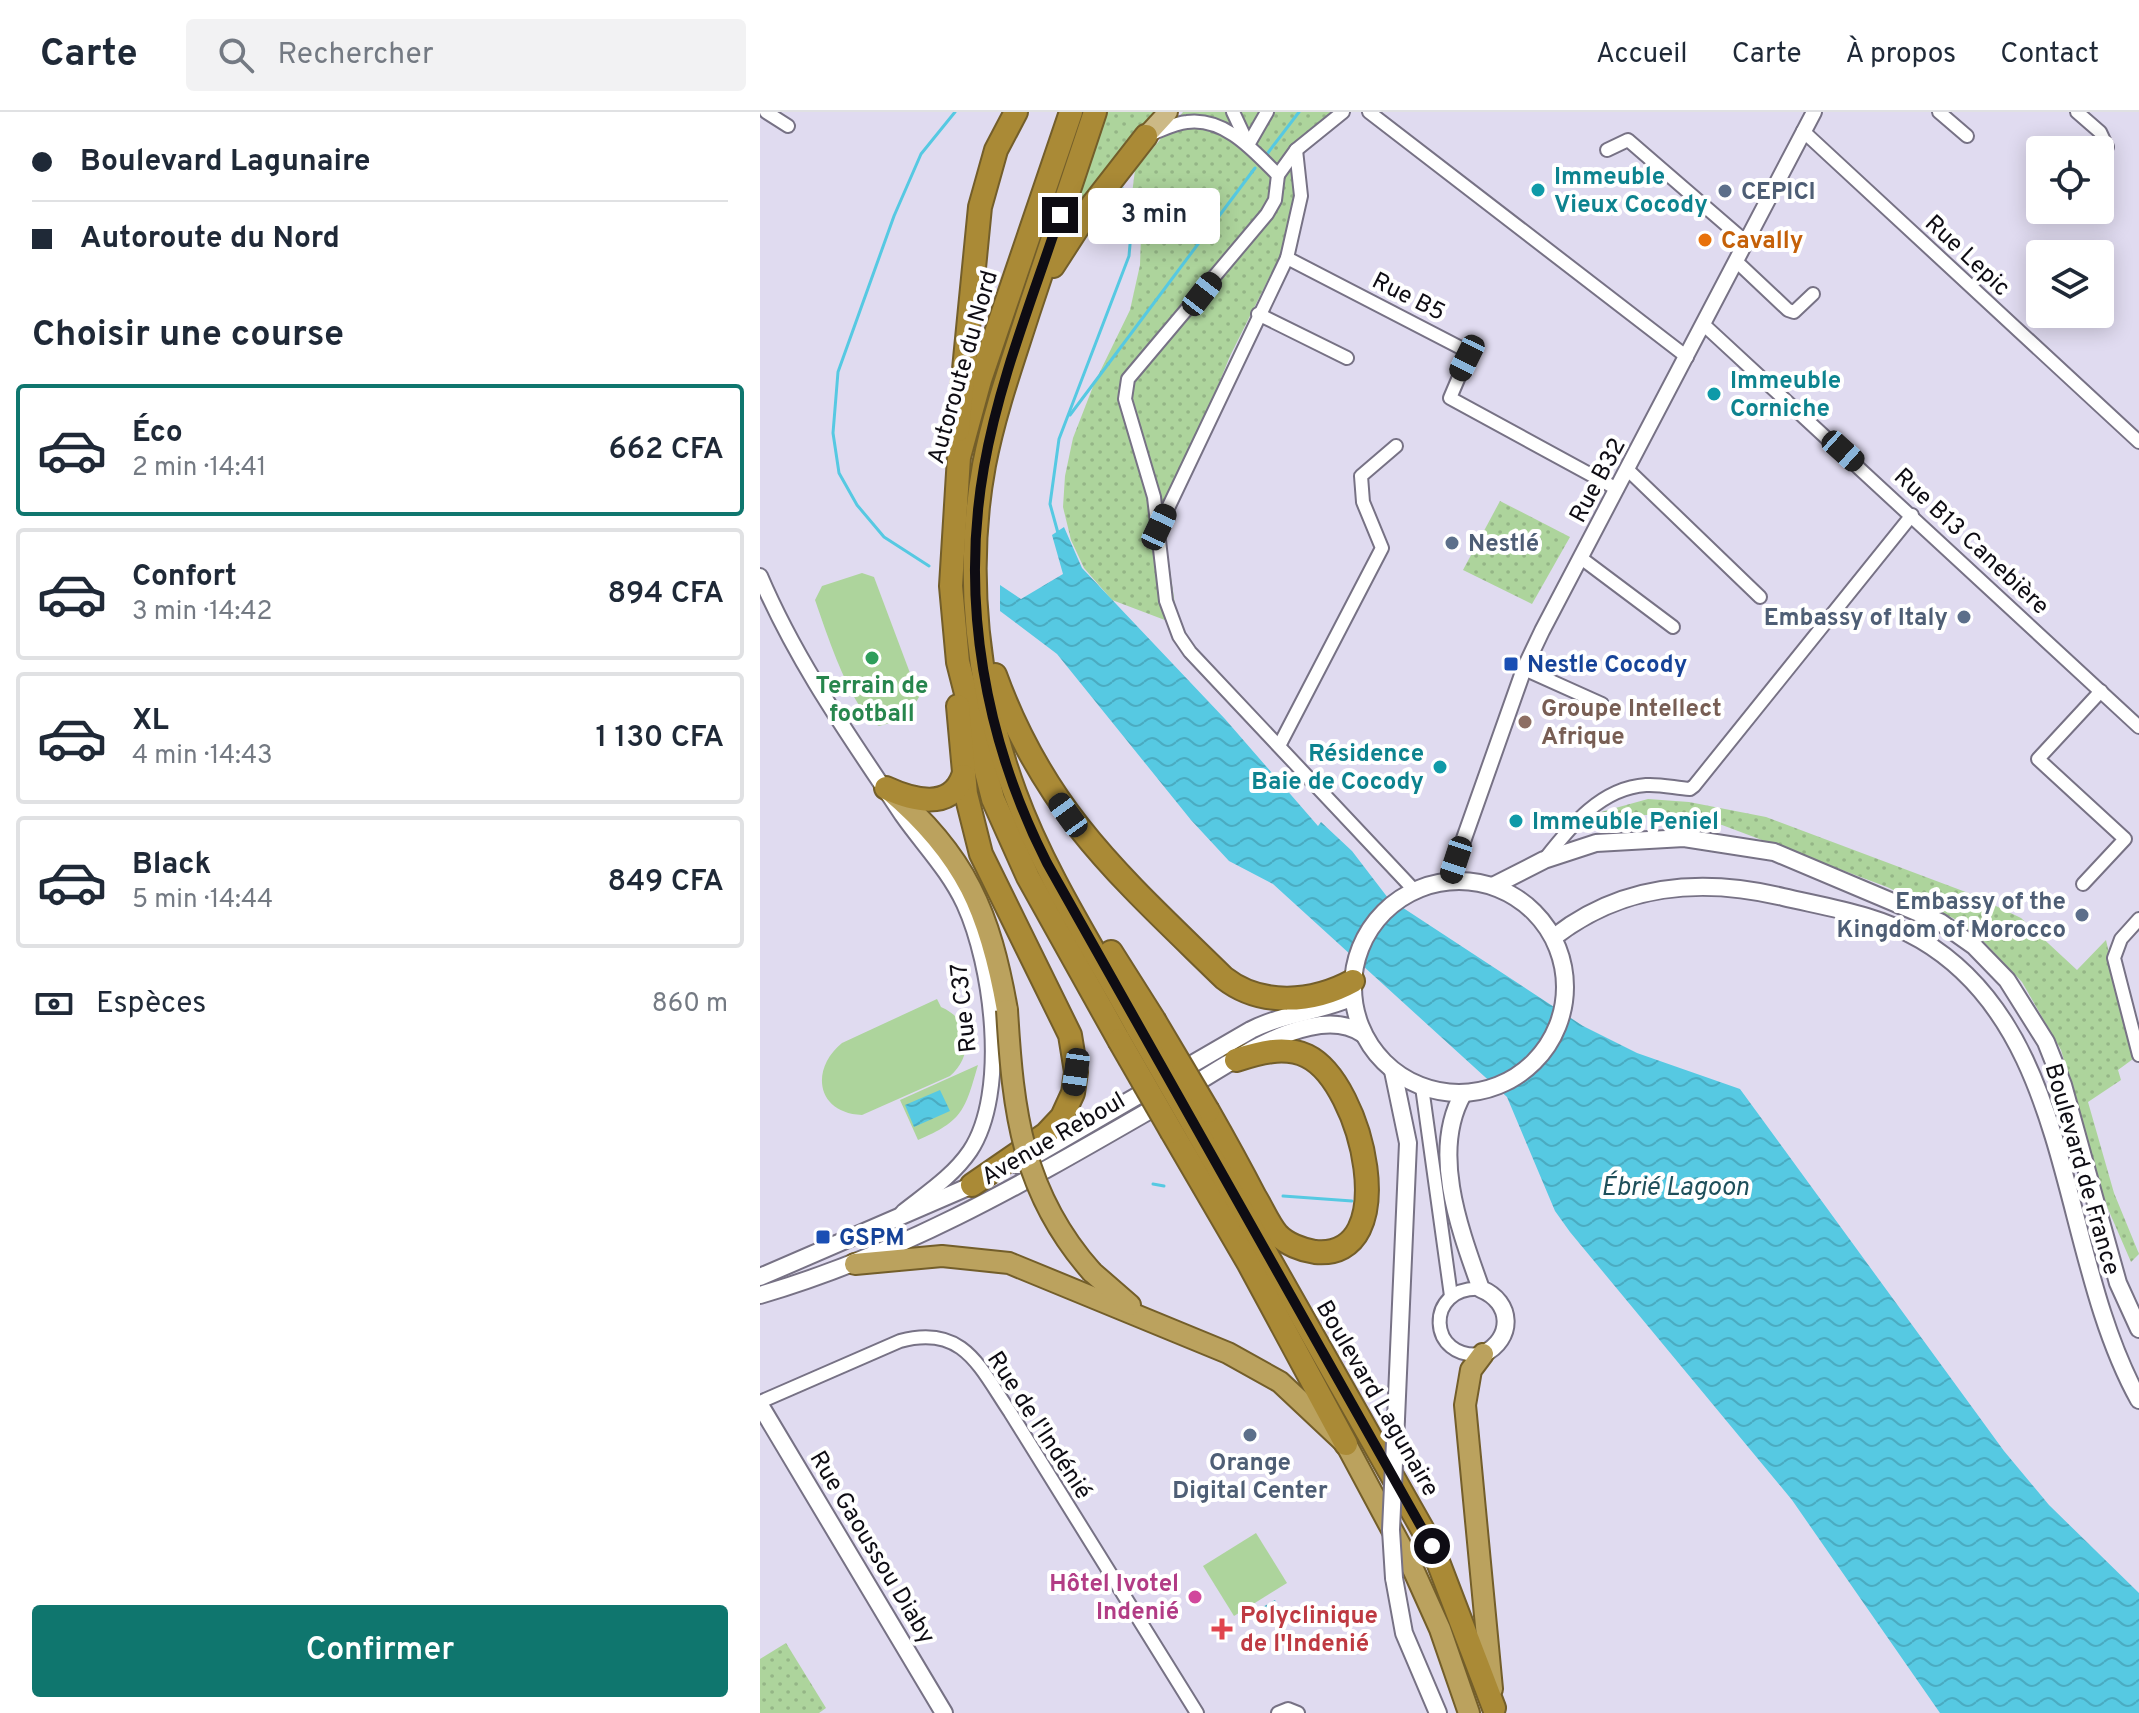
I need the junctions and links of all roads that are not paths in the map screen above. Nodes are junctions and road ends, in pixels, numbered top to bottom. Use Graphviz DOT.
graph roads {
  1 [pos="766,112"];
  2 [pos="1016,112"];
  3 [pos="1071,112"];
  4 [pos="1095,112"];
  5 [pos="1168,112"];
  6 [pos="1233,112"];
  7 [pos="1267,112"];
  8 [pos="1343,112"];
  9 [pos="1369,112"];
  10 [pos="1814,112"];
  11 [pos="1939,112"];
  12 [pos="2077,112"];
  13 [pos="788,126"];
  14 [pos="1803,131"];
  15 [pos="1146,136"];
  16 [pos="1967,136"];
  17 [pos="2101,136"];
  18 [pos="1248,145"];
  19 [pos="1296,150"];
  20 [pos="1607,150"];
  21 [pos="1278,175"];
  22 [pos="1746,242"];
  23 [pos="1287,258"];
  24 [pos="1736,261"];
  25 [pos="1813,294"];
  26 [pos="1032,301"];
  27 [pos="1258,314"];
  28 [pos="1703,324"];
  29 [pos="1687,357"];
  30 [pos="1347,358"];
  31 [pos="2139,442"];
  32 [pos="1396,446"];
  33 [pos="959,457"];
  34 [pos="1627,469"];
  35 [pos="1617,489"];
  36 [pos="1912,515"];
  37 [pos="1159,527"];
  38 [pos="1581,558"];
  39 [pos="760,576"];
  40 [pos="1760,597"];
  41 [pos="1673,627"];
  42 [pos="978,629"];
  43 [pos="958,662"];
  44 [pos="1524,669"];
  45 [pos="2101,691"];
  46 [pos="1602,704"];
  47 [pos="2139,727"];
  48 [pos="1279,746"];
  49 [pos="963,776"];
  50 [pos="886,788"];
  51 [pos="1544,860"];
  52 [pos="1449,881"];
  53 [pos="2083,884"];
  54 [pos="1493,886"];
  55 [pos="1407,895"];
  56 [pos="2139,919"];
  57 [pos="1554,937"];
  58 [pos="1353,982"];
  59 [pos="1137,1030"];
  60 [pos="1363,1034"];
  61 [pos="2137,1039"];
  62 [pos="2139,1055"];
  63 [pos="1236,1060"];
  64 [pos="1393,1071"];
  65 [pos="1422,1087"];
  66 [pos="1472,1092"];
  67 [pos="1190,1121"];
  68 [pos="972,1185"];
  69 [pos="900,1215"];
  70 [pos="855,1264"];
  71 [pos="760,1277"];
  72 [pos="1481,1289"];
  73 [pos="760,1295"];
  74 [pos="1451,1296"];
  75 [pos="2139,1329"];
  76 [pos="1170,1332"];
  77 [pos="1483,1354"];
  78 [pos="2139,1400"];
  79 [pos="760,1404"];
  80 [pos="1346,1444"];
  81 [pos="1495,1711"];
  82 [pos="944,1713"];
  83 [pos="1197,1713"];
  84 [pos="1278,1713"];
  85 [pos="1298,1713"];
  86 [pos="1438,1713"];
  87 [pos="1469,1713"];
  1 -- 13 [label="street"];
  2 -- 33 [label="highway"];
  3 -- 33 [label="highway, Autoroute du Nord"];
  4 -- 26 [label="highway, Autoroute du Nord"];
  5 -- 15 [label="main road"];
  6 -- 18 [label="street"];
  7 -- 18 [label="street"];
  8 -- 19 [label="street"];
  9 -- 29 [label="street"];
  10 -- 14 [label="street, Rue B32"];
  11 -- 16 [label="street"];
  12 -- 17 [label="street"];
  14 -- 22 [label="street, Rue B32"];
  14 -- 31 [label="street, Rue Lepic"];
  15 -- 18 [label="street"];
  15 -- 26 [label="highway"];
  18 -- 21 [label="street"];
  19 -- 21 [label="street"];
  19 -- 23 [label="street"];
  20 -- 22 [label="street"];
  21 -- 37 [label="street"];
  22 -- 24 [label="street, Rue B32"];
  23 -- 27 [label="street"];
  23 -- 35 [label="street, Rue B5"];
  24 -- 25 [label="street"];
  24 -- 28 [label="street, Rue B32"];
  26 -- 42 [label="highway, Autoroute du Nord"];
  27 -- 30 [label="street"];
  27 -- 37 [label="street"];
  28 -- 29 [label="street, Rue B32"];
  28 -- 36 [label="street, Rue B13 Canebière"];
  29 -- 34 [label="street, Rue B32"];
  32 -- 48 [label="street"];
  33 -- 43 [label="highway, Autoroute du Nord"];
  34 -- 35 [label="street, Rue B32"];
  34 -- 40 [label="street"];
  35 -- 38 [label="street, Rue B32"];
  36 -- 45 [label="street, Rue B13 Canebière"];
  36 -- 51 [label="street"];
  37 -- 48 [label="street"];
  38 -- 41 [label="street"];
  38 -- 44 [label="street, Rue B32"];
  39 -- 50 [label="street, Rue C37"];
  42 -- 58 [label="highway"];
  42 -- 59 [label="highway, Autoroute du Nord"];
  43 -- 49 [label="highway"];
  43 -- 59 [label="highway, Autoroute du Nord"];
  44 -- 46 [label="street"];
  44 -- 52 [label="street, Rue B32"];
  45 -- 47 [label="street, Rue B13 Canebière"];
  45 -- 53 [label="street"];
  48 -- 55 [label="street"];
  49 -- 50 [label="highway"];
  49 -- 68 [label="highway"];
  50 -- 69 [label="street, Rue C37"];
  50 -- 76 [label="highway, bridge"];
  51 -- 54 [label="main road, Boulevard de France"];
  51 -- 75 [label="main road, Boulevard de France"];
  52 -- 54 [label="main road"];
  52 -- 55 [label="main road"];
  54 -- 57 [label="main road"];
  55 -- 58 [label="main road"];
  56 -- 61 [label="street"];
  57 -- 66 [label="main road"];
  57 -- 78 [label="main road, Boulevard de France"];
  58 -- 60 [label="main road"];
  58 -- 68 [label="main road"];
  59 -- 67 [label="highway, bridge"];
  59 -- 67 [label="highway, bridge"];
  60 -- 63 [label="main road, Avenue Reboul"];
  60 -- 64 [label="main road"];
  61 -- 62 [label="street"];
  63 -- 67 [label="highway"];
  63 -- 70 [label="main road, Avenue Reboul"];
  64 -- 65 [label="main road"];
  64 -- 86 [label="main road, bridge"];
  65 -- 66 [label="main road"];
  65 -- 74 [label="street"];
  66 -- 72 [label="main road"];
  67 -- 80 [label="highway, Boulevard Lagunaire"];
  67 -- 81 [label="highway, Boulevard Lagunaire"];
  68 -- 69 [label="main road"];
  69 -- 71 [label="main road"];
  70 -- 73 [label="main road, Avenue Reboul"];
  70 -- 76 [label="highway"];
  72 -- 74 [label="street"];
  72 -- 77 [label="main road"];
  74 -- 77 [label="street"];
  76 -- 80 [label="highway"];
  77 -- 81 [label="highway"];
  79 -- 82 [label="main road, Rue Gaoussou Diaby"];
  79 -- 83 [label="street, Rue de l'Indénié"];
  80 -- 87 [label="highway, Boulevard Lagunaire"];
  84 -- 85 [label="street"];
}
